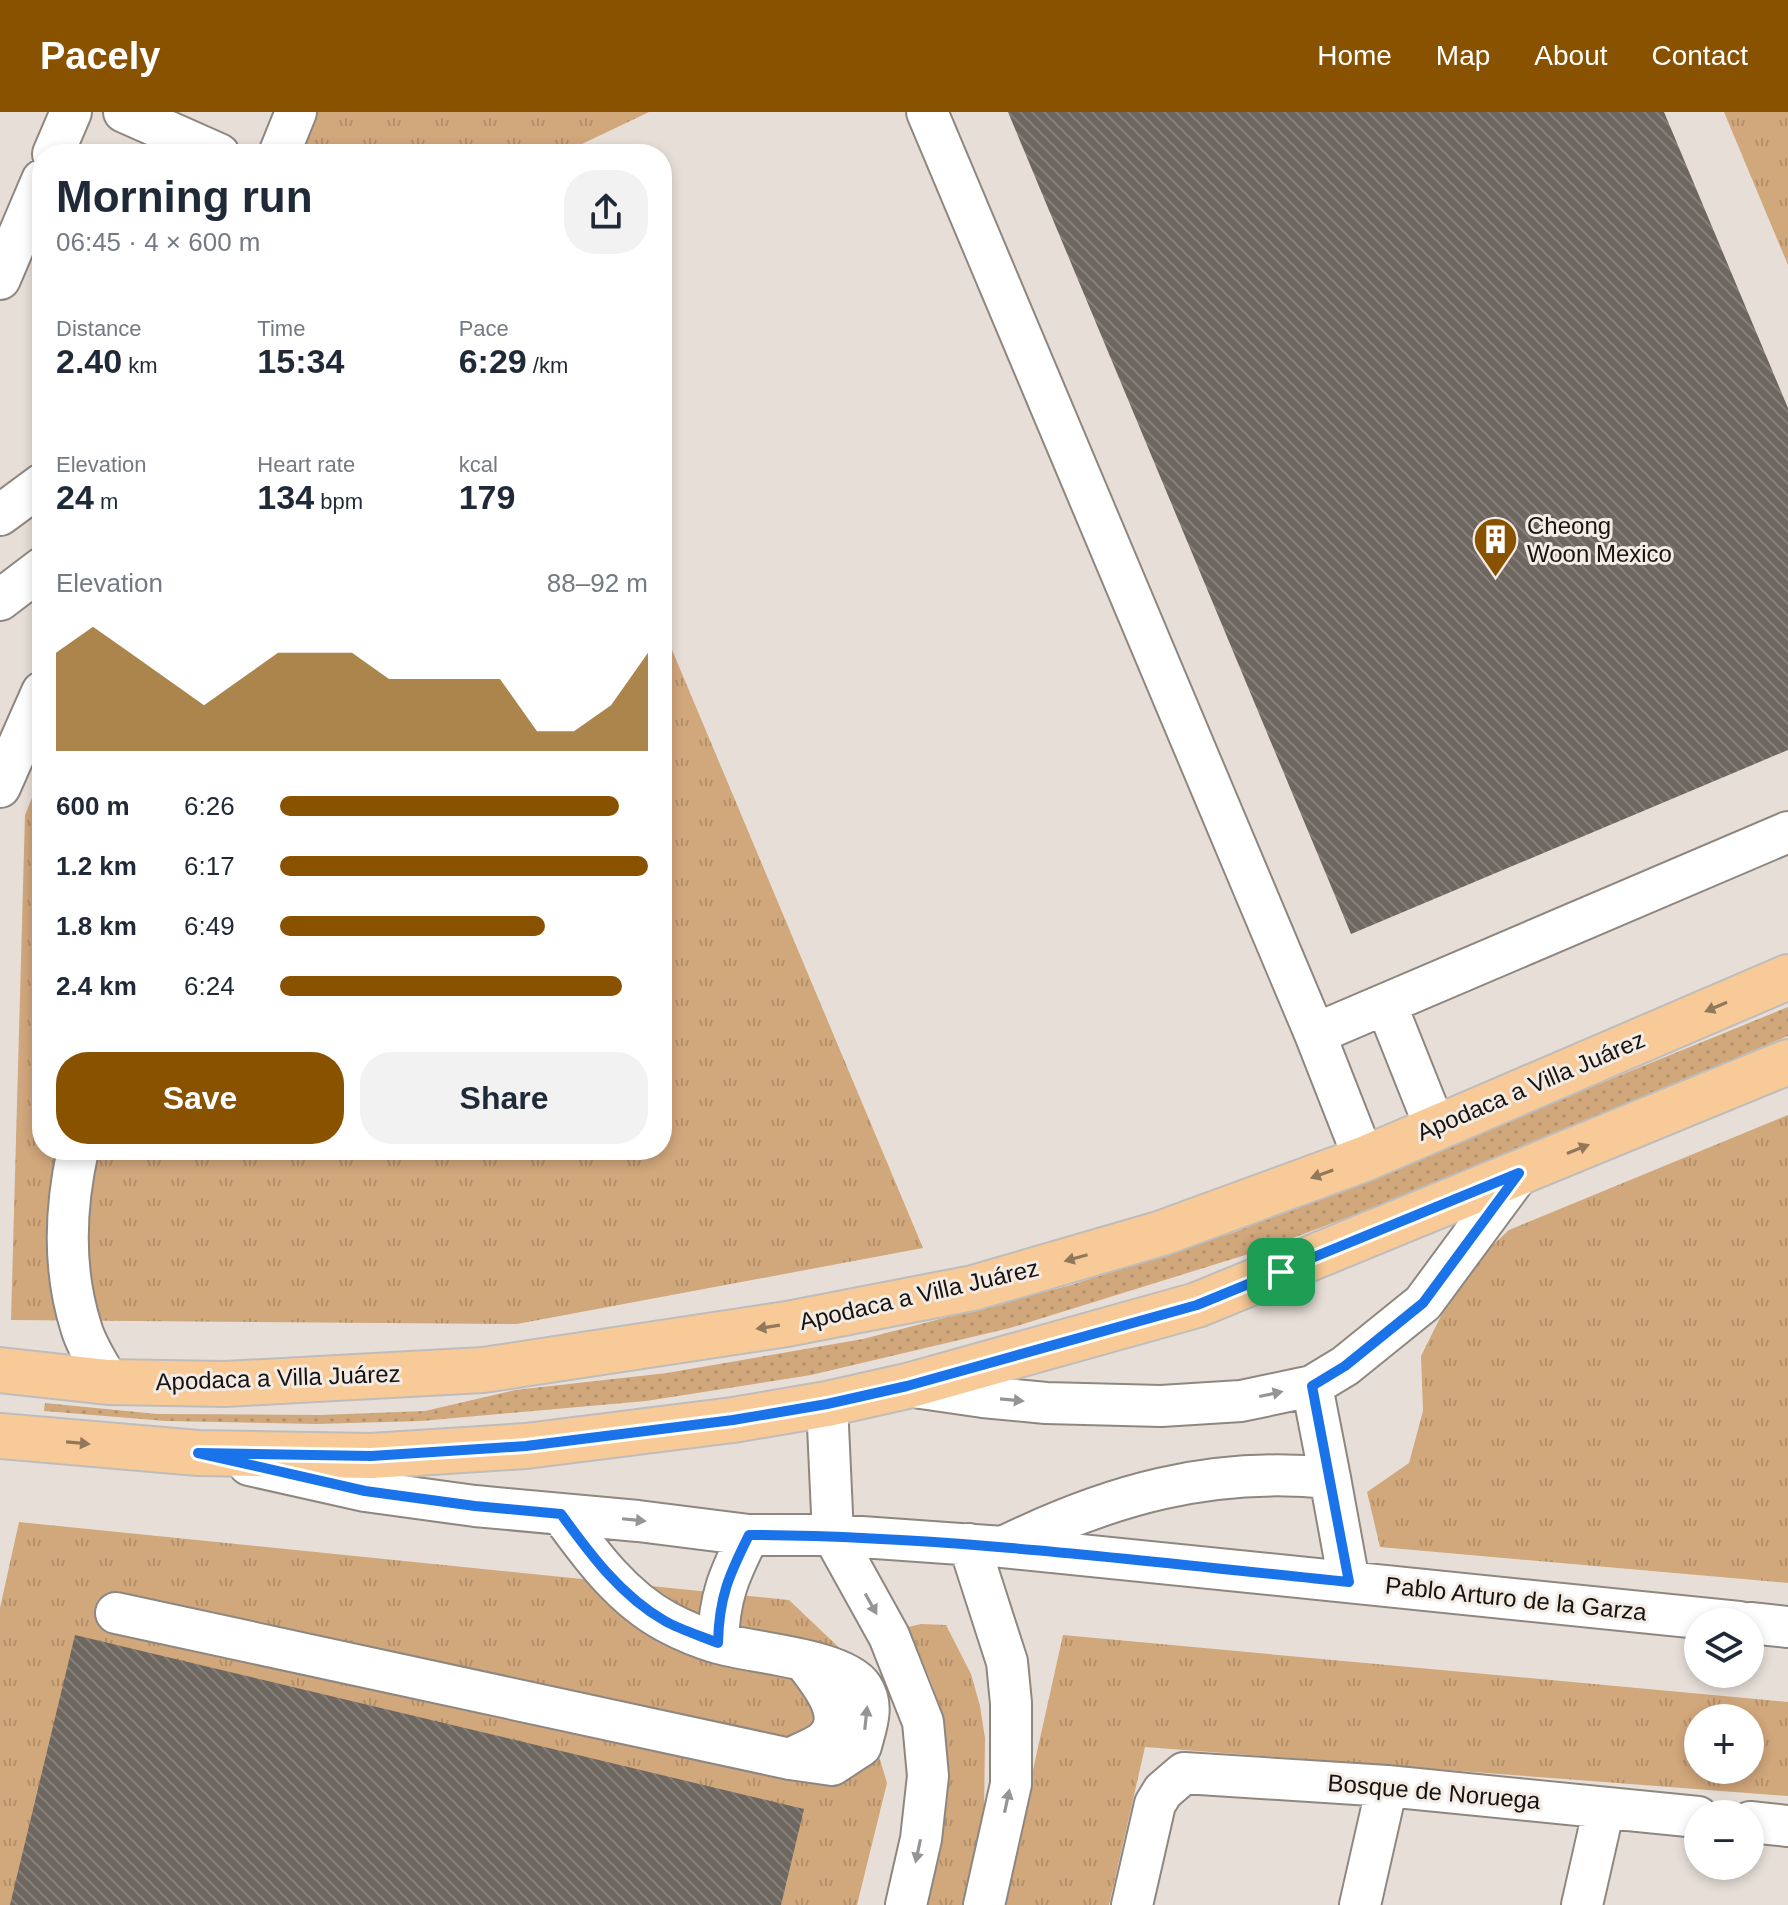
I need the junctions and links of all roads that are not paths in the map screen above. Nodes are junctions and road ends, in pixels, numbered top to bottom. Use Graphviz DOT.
graph roads {
  1 [pos="71,112"];
  2 [pos="124,112"];
  3 [pos="296,112"];
  4 [pos="927,112"];
  5 [pos="57,144"];
  6 [pos="196,144"];
  7 [pos="283,144"];
  8 [pos="32,204"];
  9 [pos="0,279"];
  10 [pos="32,491"];
  11 [pos="0,515"];
  12 [pos="32,576"];
  13 [pos="0,600"];
  14 [pos="32,715"];
  15 [pos="0,787"];
  16 [pos="1788,832"];
  17 [pos="1788,977"];
  18 [pos="1386,1004"];
  19 [pos="1315,1034"];
  20 [pos="1788,1062"];
  21 [pos="1435,1127"];
  22 [pos="1364,1159"];
  23 [pos="77,1160"];
  24 [pos="1519,1173"];
  25 [pos="1,1372"];
  26 [pos="108,1382"];
  27 [pos="907,1386"];
  28 [pos="1312,1386"];
  29 [pos="827,1404"];
  30 [pos="0,1436"];
  31 [pos="198,1453"];
  32 [pos="1330,1478"];
  33 [pos="561,1514"];
  34 [pos="749,1535"];
  35 [pos="833,1535"];
  36 [pos="986,1546"];
  37 [pos="1349,1582"];
  38 [pos="116,1613"];
  39 [pos="1684,1616"];
  40 [pos="1764,1624"];
  41 [pos="1788,1627"];
  42 [pos="718,1643"];
  43 [pos="1387,1786"];
  44 [pos="1604,1808"];
  45 [pos="1684,1816"];
  46 [pos="1764,1823"];
  47 [pos="1788,1826"];
  48 [pos="906,1905"];
  49 [pos="984,1905"];
  50 [pos="1132,1905"];
  51 [pos="1360,1905"];
  52 [pos="1582,1905"];
  1 -- 5 [label="street"];
  2 -- 6 [label="street"];
  3 -- 7 [label="street"];
  4 -- 19 [label="street"];
  8 -- 9 [label="street"];
  10 -- 11 [label="street"];
  12 -- 13 [label="street"];
  14 -- 15 [label="street"];
  16 -- 18 [label="street"];
  17 -- 21 [label="main road, Apodaca a Villa Juárez, one-way"];
  18 -- 19 [label="street"];
  18 -- 21 [label="street"];
  19 -- 22 [label="street"];
  24 -- 20 [label="main road, one-way"];
  21 -- 22 [label="main road, Apodaca a Villa Juárez"];
  22 -- 26 [label="main road, Apodaca a Villa Juárez, one-way"];
  23 -- 26 [label="street"];
  24 -- 27 [label="main road"];
  24 -- 28 [label="street"];
  25 -- 26 [label="main road, Apodaca a Villa Juárez"];
  27 -- 28 [label="street, one-way"];
  27 -- 29 [label="main road"];
  28 -- 32 [label="street"];
  29 -- 31 [label="main road"];
  29 -- 35 [label="street"];
  30 -- 31 [label="main road, one-way"];
  31 -- 33 [label="street, Pablo Arturo de la Garza"];
  32 -- 36 [label="street"];
  32 -- 37 [label="street"];
  33 -- 34 [label="street, Pablo Arturo de la Garza, one-way"];
  33 -- 42 [label="street"];
  34 -- 35 [label="street, Pablo Arturo de la Garza"];
  34 -- 42 [label="street"];
  35 -- 36 [label="street, Pablo Arturo de la Garza"];
  35 -- 48 [label="street, one-way"];
  36 -- 37 [label="street, Pablo Arturo de la Garza"];
  49 -- 36 [label="street, one-way"];
  37 -- 39 [label="street, Pablo Arturo de la Garza"];
  38 -- 42 [label="street"];
  40 -- 41 [label="street"];
  43 -- 44 [label="street, Bosque de Noruega"];
  43 -- 50 [label="street, Bosque de Noruega"];
  43 -- 51 [label="street"];
  44 -- 45 [label="street, Bosque de Noruega"];
  44 -- 52 [label="street"];
  46 -- 47 [label="street"];
}
